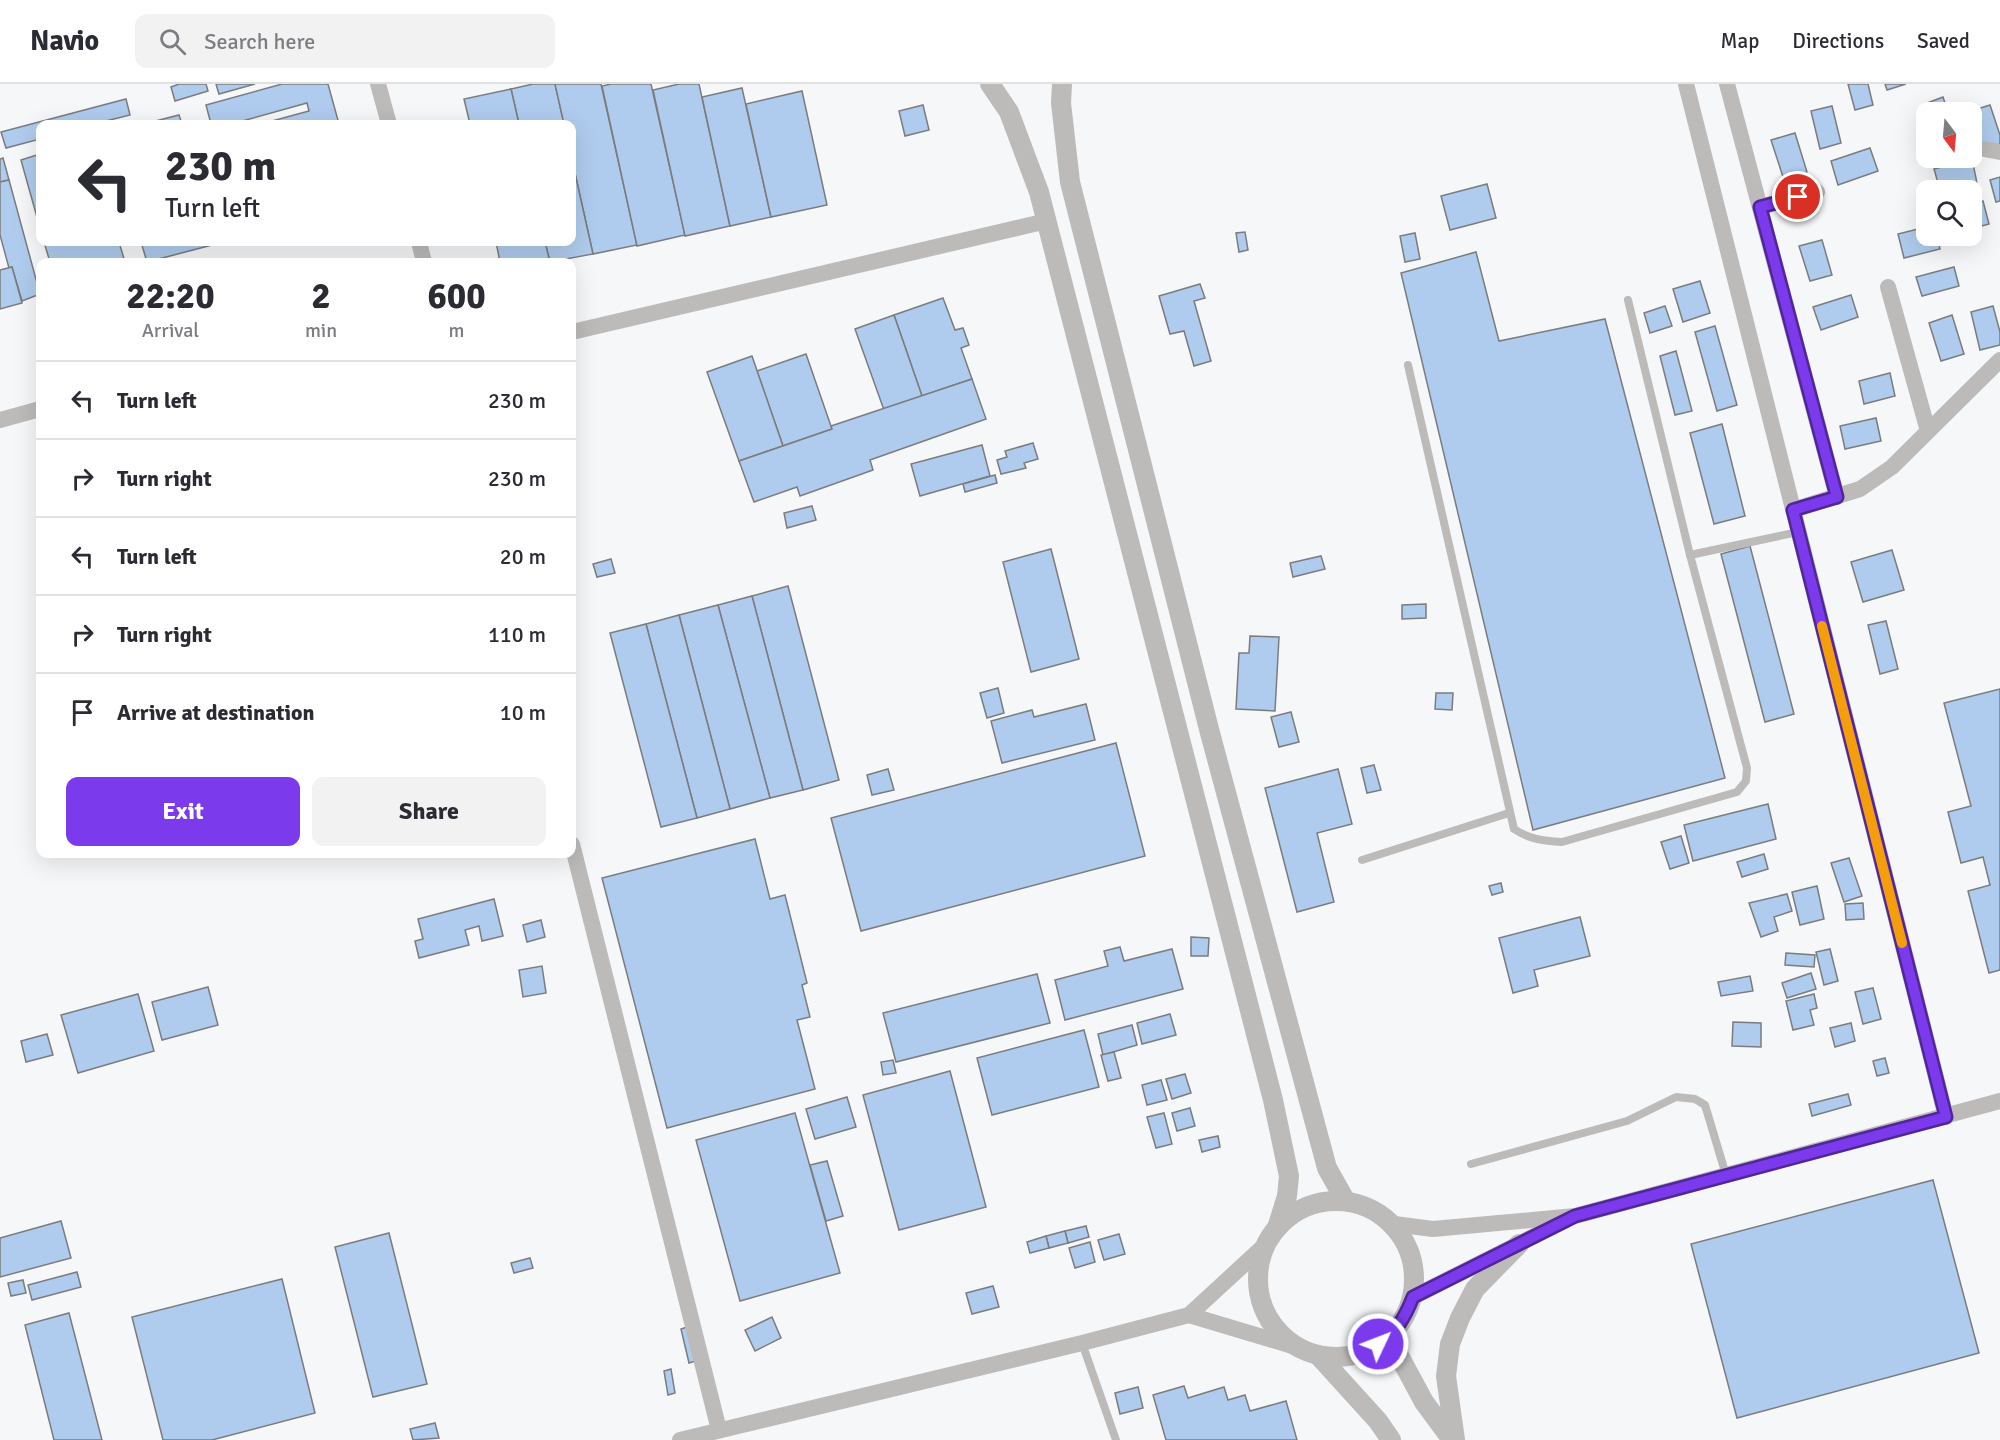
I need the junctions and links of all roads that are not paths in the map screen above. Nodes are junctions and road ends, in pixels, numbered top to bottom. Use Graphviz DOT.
graph roads {
  1 [pos="378,84"];
  2 [pos="990,84"];
  3 [pos="1062,84"];
  4 [pos="1686,84"];
  5 [pos="1727,84"];
  6 [pos="388,120"];
  7 [pos="1817,192"];
  8 [pos="1760,207"];
  9 [pos="1047,221"];
  10 [pos="1888,287"];
  11 [pos="1628,300"];
  12 [pos="576,331"];
  13 [pos="2000,360"];
  14 [pos="1408,365"];
  15 [pos="36,410"];
  16 [pos="0,420"];
  17 [pos="1928,431"];
  18 [pos="1837,497"];
  19 [pos="1793,510"];
  20 [pos="1798,532"];
  21 [pos="1690,555"];
  22 [pos="1509,813"];
  23 [pos="576,858"];
  24 [pos="1362,860"];
  25 [pos="2000,1101"];
  26 [pos="1946,1117"];
  27 [pos="1471,1164"];
  28 [pos="1726,1175"];
  29 [pos="1345,1200"];
  30 [pos="1575,1216"];
  31 [pos="1394,1224"];
  32 [pos="1278,1226"];
  33 [pos="1519,1244"];
  34 [pos="1264,1245"];
  35 [pos="1413,1297"];
  36 [pos="1189,1315"];
  37 [pos="1389,1337"];
  38 [pos="1082,1343"];
  39 [pos="1296,1347"];
  40 [pos="1318,1355"];
  41 [pos="719,1430"];
  42 [pos="680,1440"];
  43 [pos="1116,1440"];
  44 [pos="1391,1440"];
  45 [pos="1453,1440"];
  1 -- 6 [label="street"];
  2 -- 9 [label="street"];
  3 -- 29 [label="street"];
  4 -- 19 [label="street"];
  5 -- 8 [label="street"];
  7 -- 8 [label="street"];
  8 -- 18 [label="street"];
  9 -- 12 [label="street"];
  9 -- 32 [label="street"];
  10 -- 17 [label="street"];
  11 -- 21 [label="lane"];
  13 -- 17 [label="street"];
  14 -- 22 [label="lane"];
  15 -- 16 [label="street"];
  17 -- 18 [label="street"];
  18 -- 19 [label="street"];
  19 -- 20 [label="street"];
  20 -- 21 [label="lane"];
  20 -- 26 [label="street"];
  21 -- 22 [label="lane"];
  22 -- 24 [label="lane"];
  23 -- 41 [label="street"];
  25 -- 26 [label="street"];
  26 -- 28 [label="street"];
  27 -- 28 [label="lane"];
  28 -- 30 [label="street"];
  29 -- 31 [label="street"];
  29 -- 32 [label="street"];
  30 -- 31 [label="street"];
  30 -- 33 [label="street"];
  31 -- 35 [label="street"];
  32 -- 34 [label="street"];
  33 -- 35 [label="street"];
  33 -- 45 [label="street"];
  34 -- 36 [label="street"];
  34 -- 39 [label="street"];
  35 -- 37 [label="street"];
  36 -- 38 [label="street"];
  36 -- 39 [label="street"];
  37 -- 40 [label="street"];
  37 -- 45 [label="street"];
  38 -- 41 [label="street"];
  38 -- 43 [label="lane"];
  39 -- 40 [label="street"];
  40 -- 44 [label="street"];
  41 -- 42 [label="street"];
}
